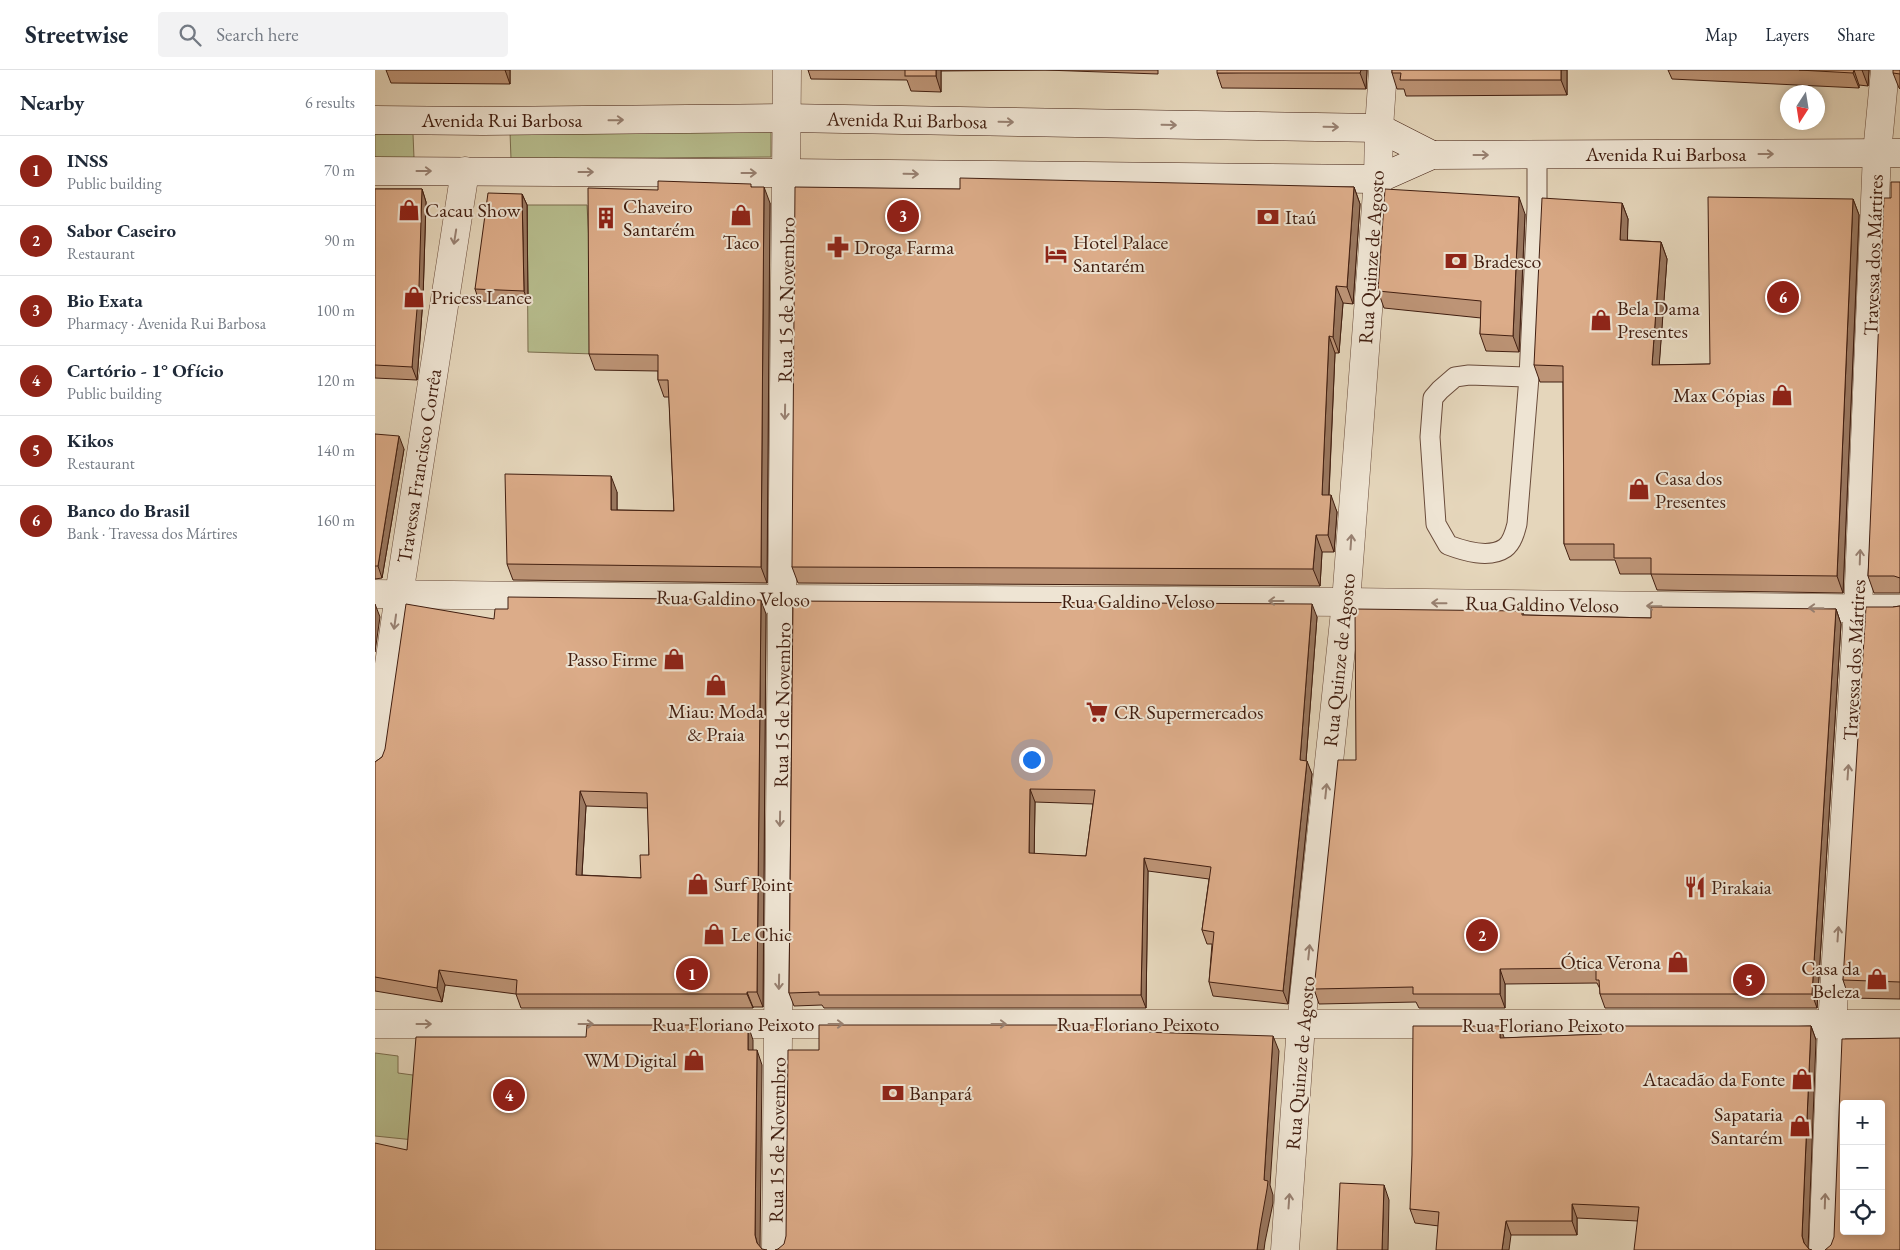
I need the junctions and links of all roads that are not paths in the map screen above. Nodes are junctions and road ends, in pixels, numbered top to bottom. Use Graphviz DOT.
graph roads {
  1 [pos="787,70"];
  2 [pos="1383,70"];
  3 [pos="1885,70"];
  4 [pos="787,118"];
  5 [pos="375,120"];
  6 [pos="1379,128"];
  7 [pos="1889,153"];
  8 [pos="1537,154"];
  9 [pos="1433,155"];
  10 [pos="375,171"];
  11 [pos="465,171"];
  12 [pos="787,173"];
  13 [pos="1378,180"];
  14 [pos="1529,377"];
  15 [pos="387,594"];
  16 [pos="783,599"];
  17 [pos="1346,602"];
  18 [pos="1858,608"];
  19 [pos="1900,609"];
  20 [pos="375,762"];
  21 [pos="375,1024"];
  22 [pos="778,1024"];
  23 [pos="1832,1024"];
  24 [pos="1900,1024"];
  25 [pos="1301,1025"];
  26 [pos="776,1250"];
  27 [pos="1285,1250"];
  28 [pos="1823,1250"];
  1 -- 4 [label="street, Rua 15 de Novembro"];
  2 -- 6 [label="street, Rua Quinze de Agosto"];
  3 -- 7 [label="street, Travessa dos Mártires"];
  5 -- 4 [label="street, Avenida Rui Barbosa, one-way"];
  4 -- 6 [label="street, Avenida Rui Barbosa, one-way"];
  4 -- 12 [label="street, Rua 15 de Novembro"];
  6 -- 9 [label="street, Avenida Rui Barbosa"];
  6 -- 13 [label="street, Rua Quinze de Agosto"];
  8 -- 7 [label="street, Avenida Rui Barbosa, one-way"];
  18 -- 7 [label="street, Travessa dos Mártires, one-way"];
  9 -- 8 [label="street, Avenida Rui Barbosa, one-way"];
  8 -- 14 [label="lane"];
  9 -- 13 [label="street, Avenida Rui Barbosa"];
  10 -- 11 [label="street, Avenida Rui Barbosa, one-way"];
  11 -- 12 [label="street, Avenida Rui Barbosa, one-way"];
  11 -- 15 [label="street, Travessa Francisco Corrêa, one-way"];
  12 -- 13 [label="street, Avenida Rui Barbosa, one-way"];
  12 -- 16 [label="street, Rua 15 de Novembro, one-way"];
  17 -- 13 [label="street, Rua Quinze de Agosto, one-way"];
  14 -- 14 [label="lane"];
  15 -- 16 [label="street, Rua Galdino Veloso"];
  15 -- 20 [label="street, Travessa Francisco Corrêa, one-way"];
  17 -- 16 [label="street, Rua Galdino Veloso, one-way"];
  16 -- 22 [label="street, Rua 15 de Novembro, one-way"];
  18 -- 17 [label="street, Rua Galdino Veloso, one-way"];
  25 -- 17 [label="street, Rua Quinze de Agosto, one-way"];
  18 -- 19 [label="street, Rua Galdino Veloso"];
  23 -- 18 [label="street, Travessa dos Mártires, one-way"];
  21 -- 22 [label="street, Rua Floriano Peixoto, one-way"];
  22 -- 25 [label="street, Rua Floriano Peixoto, one-way"];
  22 -- 26 [label="street, Rua 15 de Novembro"];
  23 -- 24 [label="street, Rua Floriano Peixoto"];
  23 -- 25 [label="street, Rua Floriano Peixoto"];
  28 -- 23 [label="street, Travessa dos Mártires, one-way"];
  27 -- 25 [label="street, Rua Quinze de Agosto, one-way"];
}
